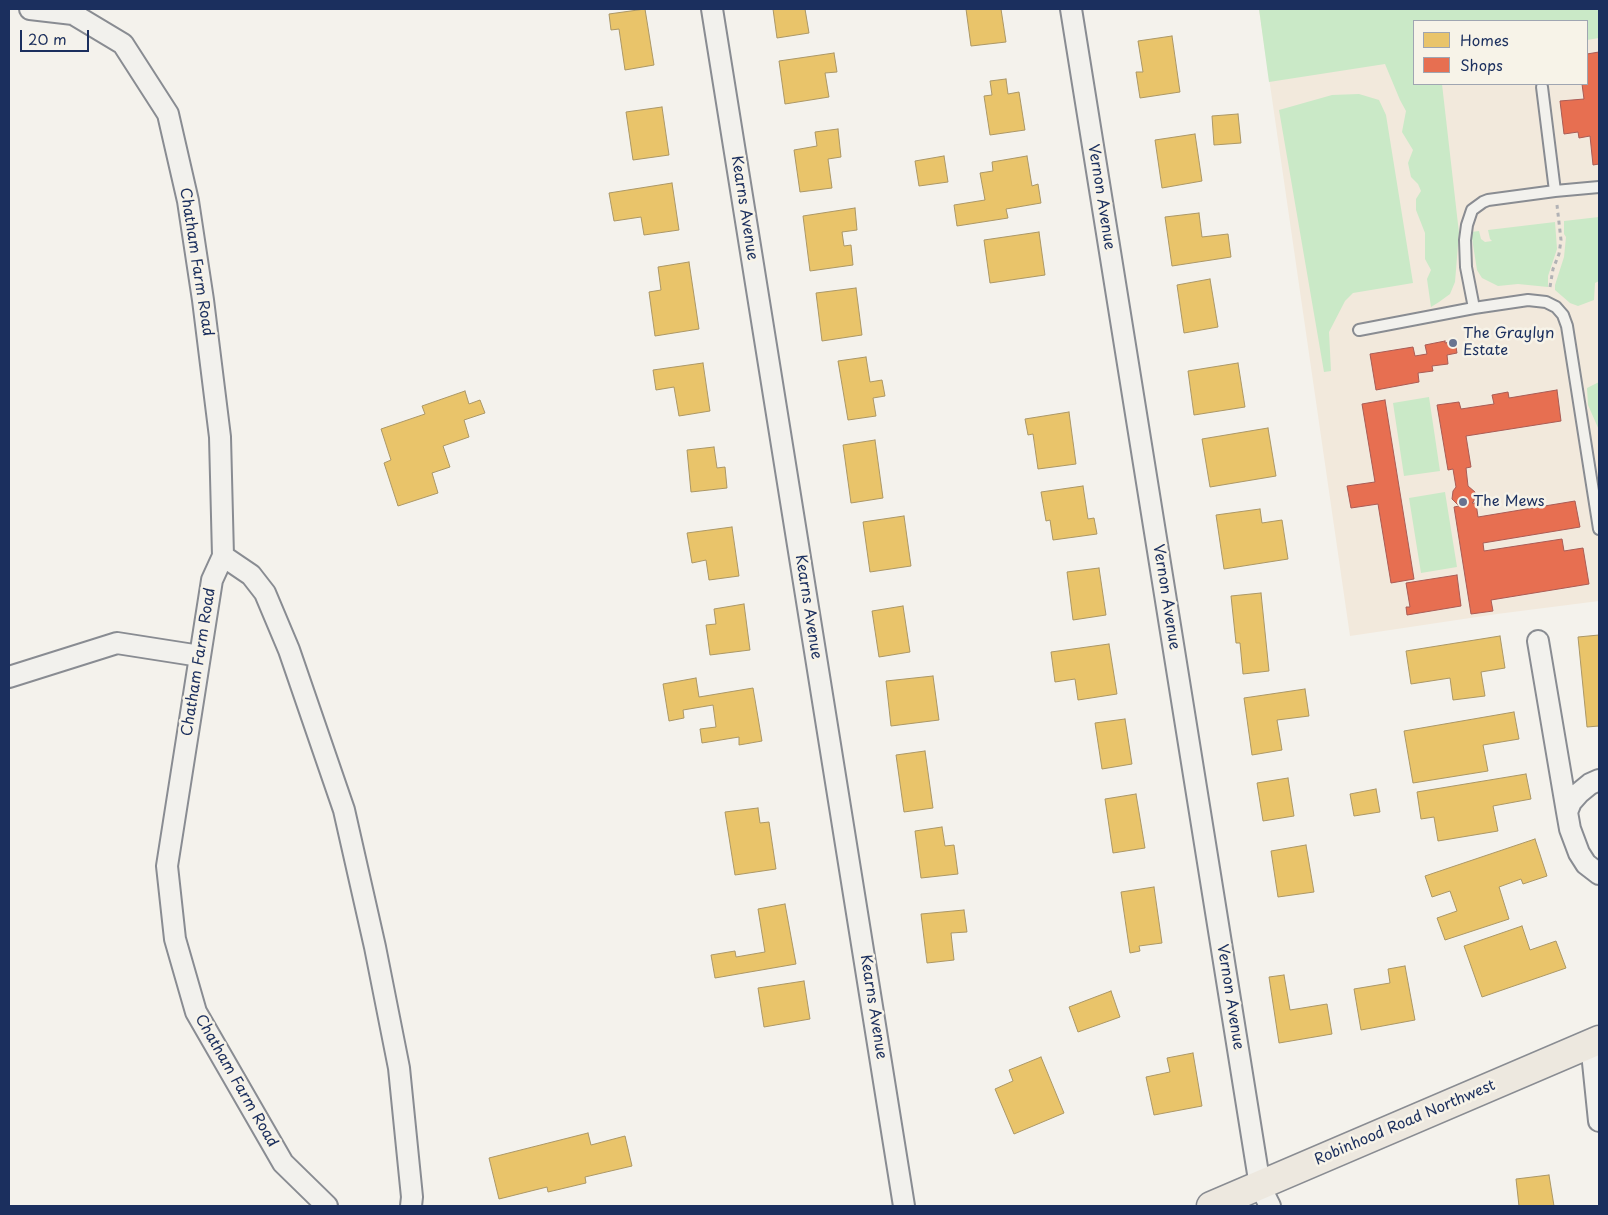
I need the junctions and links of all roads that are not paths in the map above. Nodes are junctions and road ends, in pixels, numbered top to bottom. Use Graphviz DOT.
graph roads {
  1 [pos="30,9"];
  2 [pos="712,9"];
  3 [pos="1071,9"];
  4 [pos="1542,87"];
  5 [pos="1599,187"];
  6 [pos="1555,191"];
  7 [pos="1474,308"];
  8 [pos="1359,330"];
  9 [pos="1599,457"];
  10 [pos="1588,459"];
  11 [pos="1599,528"];
  12 [pos="223,556"];
  13 [pos="1538,642"];
  14 [pos="200,656"];
  15 [pos="9,677"];
  16 [pos="1599,780"];
  17 [pos="1567,812"];
  18 [pos="1599,874"];
  19 [pos="1595,1042"];
  20 [pos="1599,1121"];
  21 [pos="1265,1196"];
  22 [pos="327,1206"];
  23 [pos="411,1206"];
  24 [pos="904,1206"];
  25 [pos="1211,1206"];
  1 -- 12 [label="street, Chatham Farm Road"];
  2 -- 24 [label="street, Kearns Avenue"];
  3 -- 21 [label="street, Vernon Avenue"];
  4 -- 6 [label="lane"];
  5 -- 6 [label="lane"];
  6 -- 7 [label="lane"];
  7 -- 8 [label="lane"];
  7 -- 10 [label="lane"];
  9 -- 10 [label="lane"];
  10 -- 11 [label="lane"];
  12 -- 14 [label="street, Chatham Farm Road"];
  12 -- 23 [label="street"];
  13 -- 17 [label="street"];
  14 -- 15 [label="street"];
  14 -- 22 [label="street, Chatham Farm Road"];
  16 -- 17 [label="street"];
  17 -- 18 [label="street"];
  19 -- 20 [label="street"];
  19 -- 21 [label="main road, Robinhood Road Northwest"];
  21 -- 25 [label="main road, Robinhood Road Northwest"];
}
